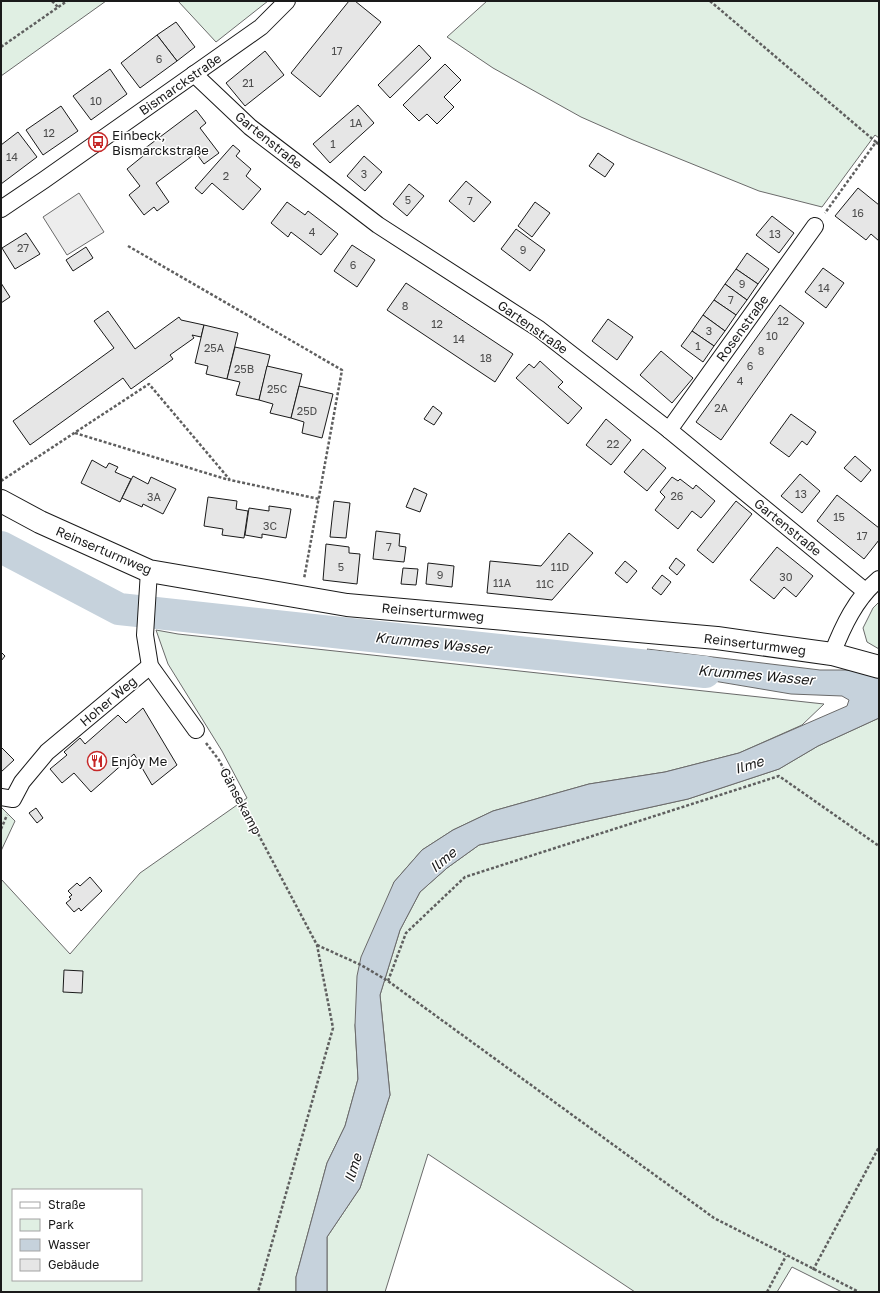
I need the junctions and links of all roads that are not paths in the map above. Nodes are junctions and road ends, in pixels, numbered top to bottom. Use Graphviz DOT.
graph roads {
  1 [pos="287,1"];
  2 [pos="194,74"];
  3 [pos="1,209"];
  4 [pos="815,226"];
  5 [pos="670,430"];
  6 [pos="1,501"];
  7 [pos="149,571"];
  8 [pos="879,579"];
  9 [pos="865,591"];
  10 [pos="832,654"];
  11 [pos="150,666"];
  12 [pos="877,666"];
  13 [pos="196,730"];
  14 [pos="1,797"];
  1 -- 2 [label="street, Bismarckstraße"];
  2 -- 3 [label="street, Bismarckstraße"];
  2 -- 5 [label="street, Gartenstraße"];
  4 -- 5 [label="street, Rosenstraße"];
  5 -- 9 [label="street, Gartenstraße"];
  6 -- 7 [label="main road, Reinserturmweg"];
  7 -- 10 [label="main road, Reinserturmweg"];
  7 -- 11 [label="street"];
  8 -- 9 [label="street"];
  9 -- 10 [label="street"];
  10 -- 12 [label="main road, Reinserturmweg"];
  11 -- 13 [label="street"];
  11 -- 14 [label="street, Hoher Weg"];
}
